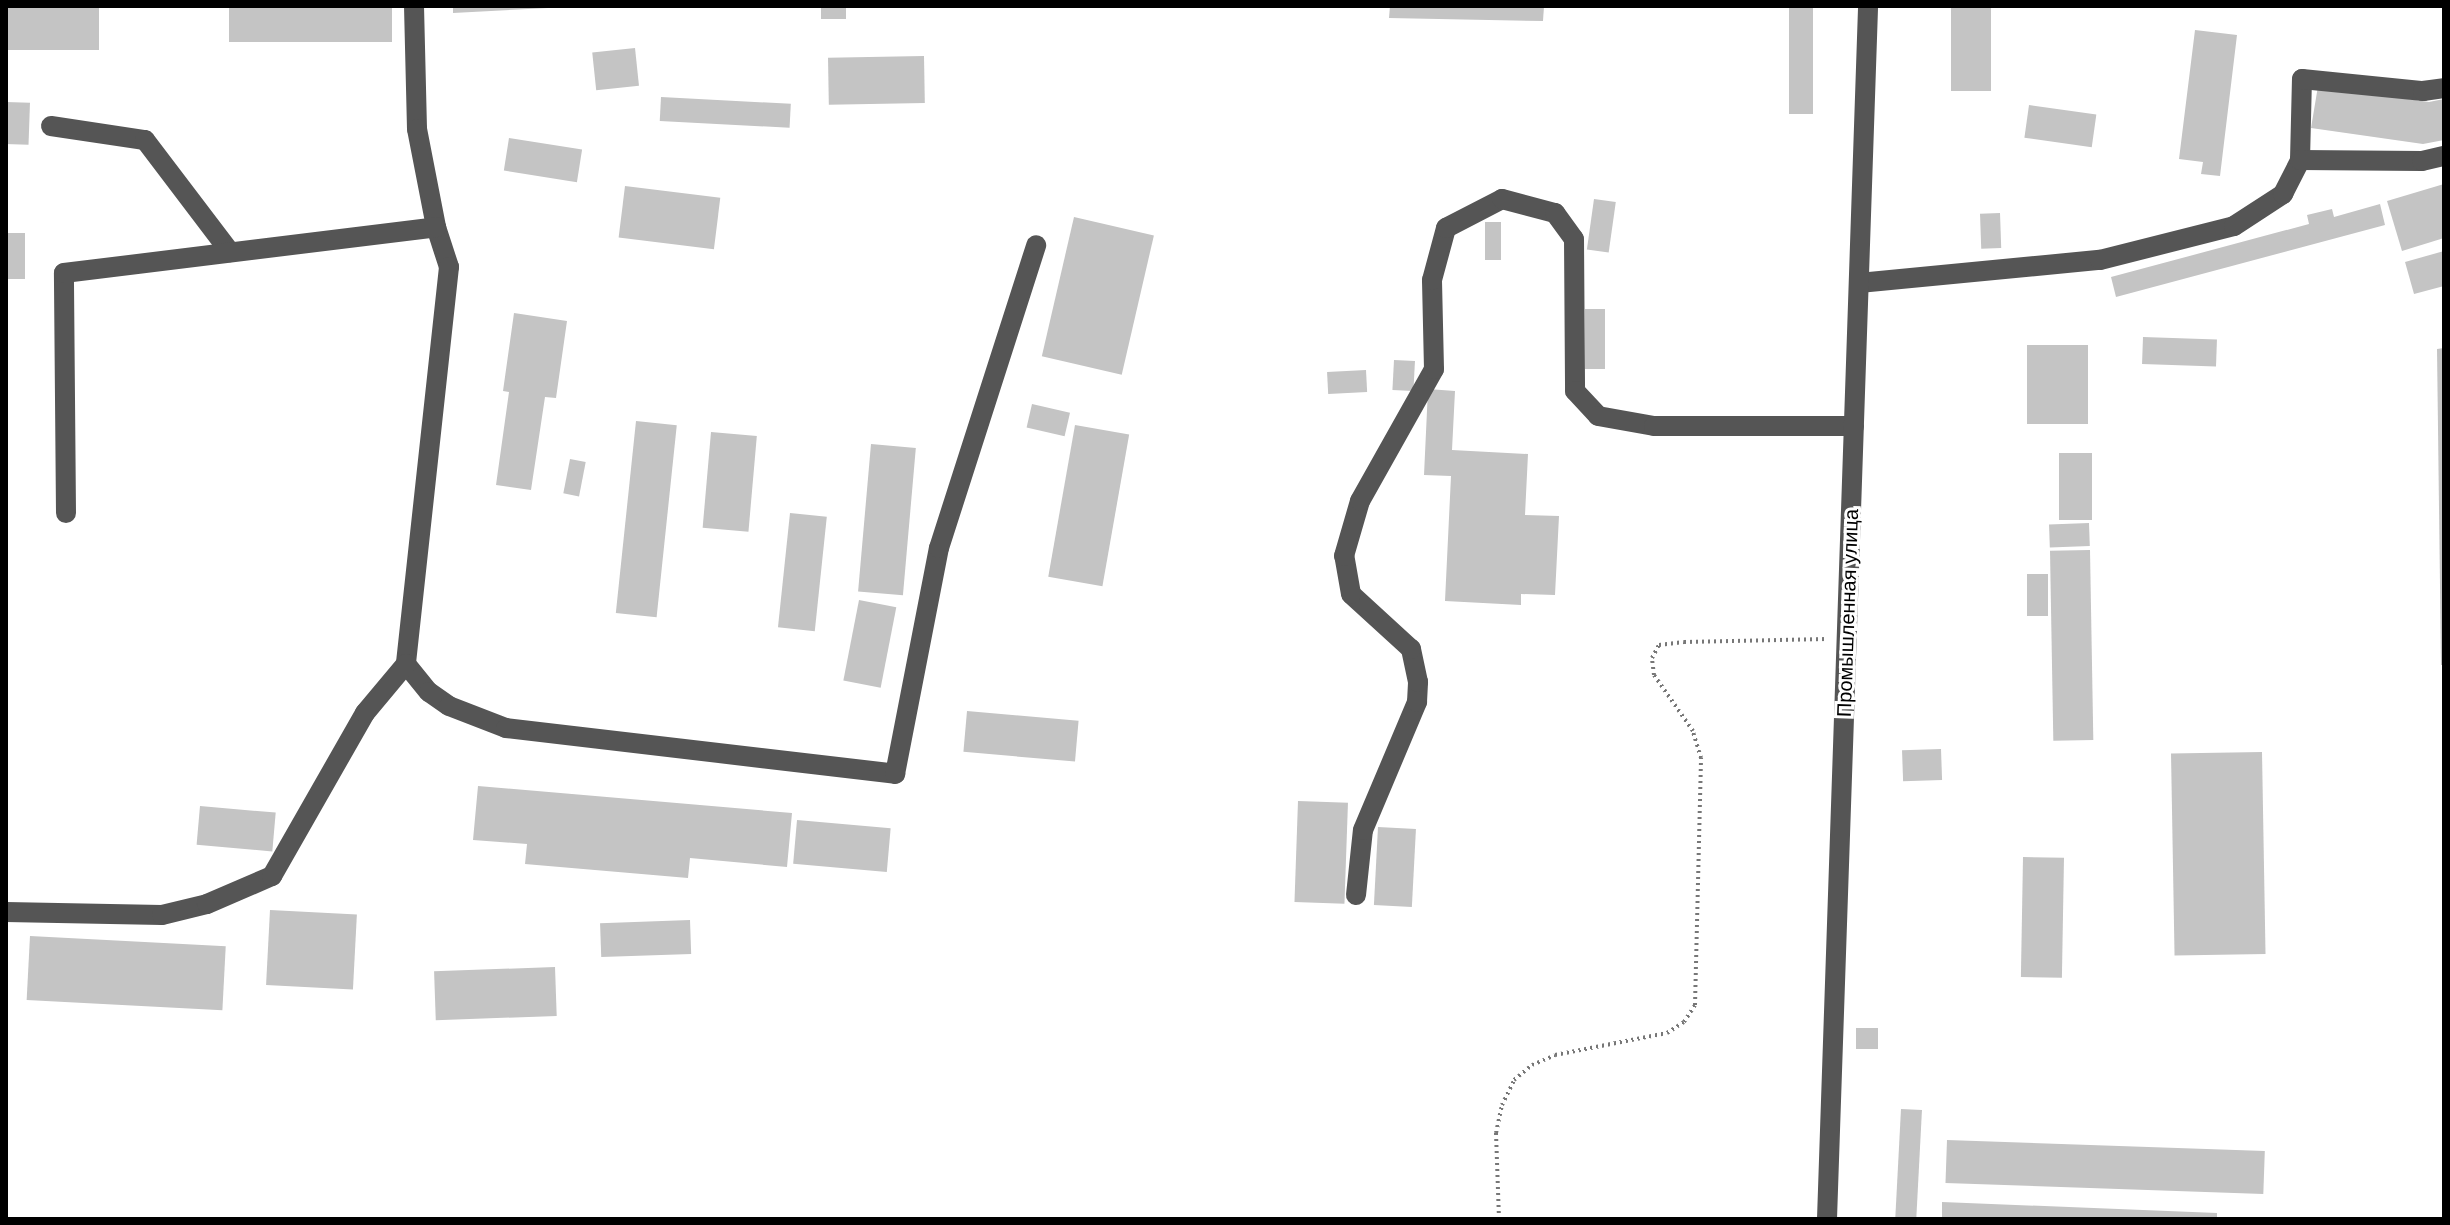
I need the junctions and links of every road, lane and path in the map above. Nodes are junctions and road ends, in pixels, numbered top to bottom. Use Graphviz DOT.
graph roads {
  1 [pos="414,6"];
  2 [pos="1868,6"];
  3 [pos="2444,88"];
  4 [pos="51,126"];
  5 [pos="2444,156"];
  6 [pos="2300,160"];
  7 [pos="436,227"];
  8 [pos="1036,245"];
  9 [pos="230,252"];
  10 [pos="1859,283"];
  11 [pos="1854,426"];
  12 [pos="66,513"];
  13 [pos="1847,638"];
  14 [pos="406,664"];
  15 [pos="1356,895"];
  16 [pos="6,912"];
  17 [pos="1499,1219"];
  18 [pos="1827,1219"];
  1 -- 7 [label="street"];
  2 -- 10 [label="street, Промышленная улица"];
  3 -- 6 [label="street"];
  4 -- 9 [label="street"];
  5 -- 6 [label="street"];
  6 -- 10 [label="street"];
  7 -- 9 [label="street"];
  7 -- 14 [label="street"];
  8 -- 14 [label="street"];
  9 -- 12 [label="street"];
  10 -- 11 [label="street, Промышленная улица"];
  11 -- 13 [label="street, Промышленная улица"];
  11 -- 15 [label="street"];
  13 -- 17 [label="path"];
  13 -- 18 [label="street, Промышленная улица"];
  14 -- 16 [label="street"];
}
